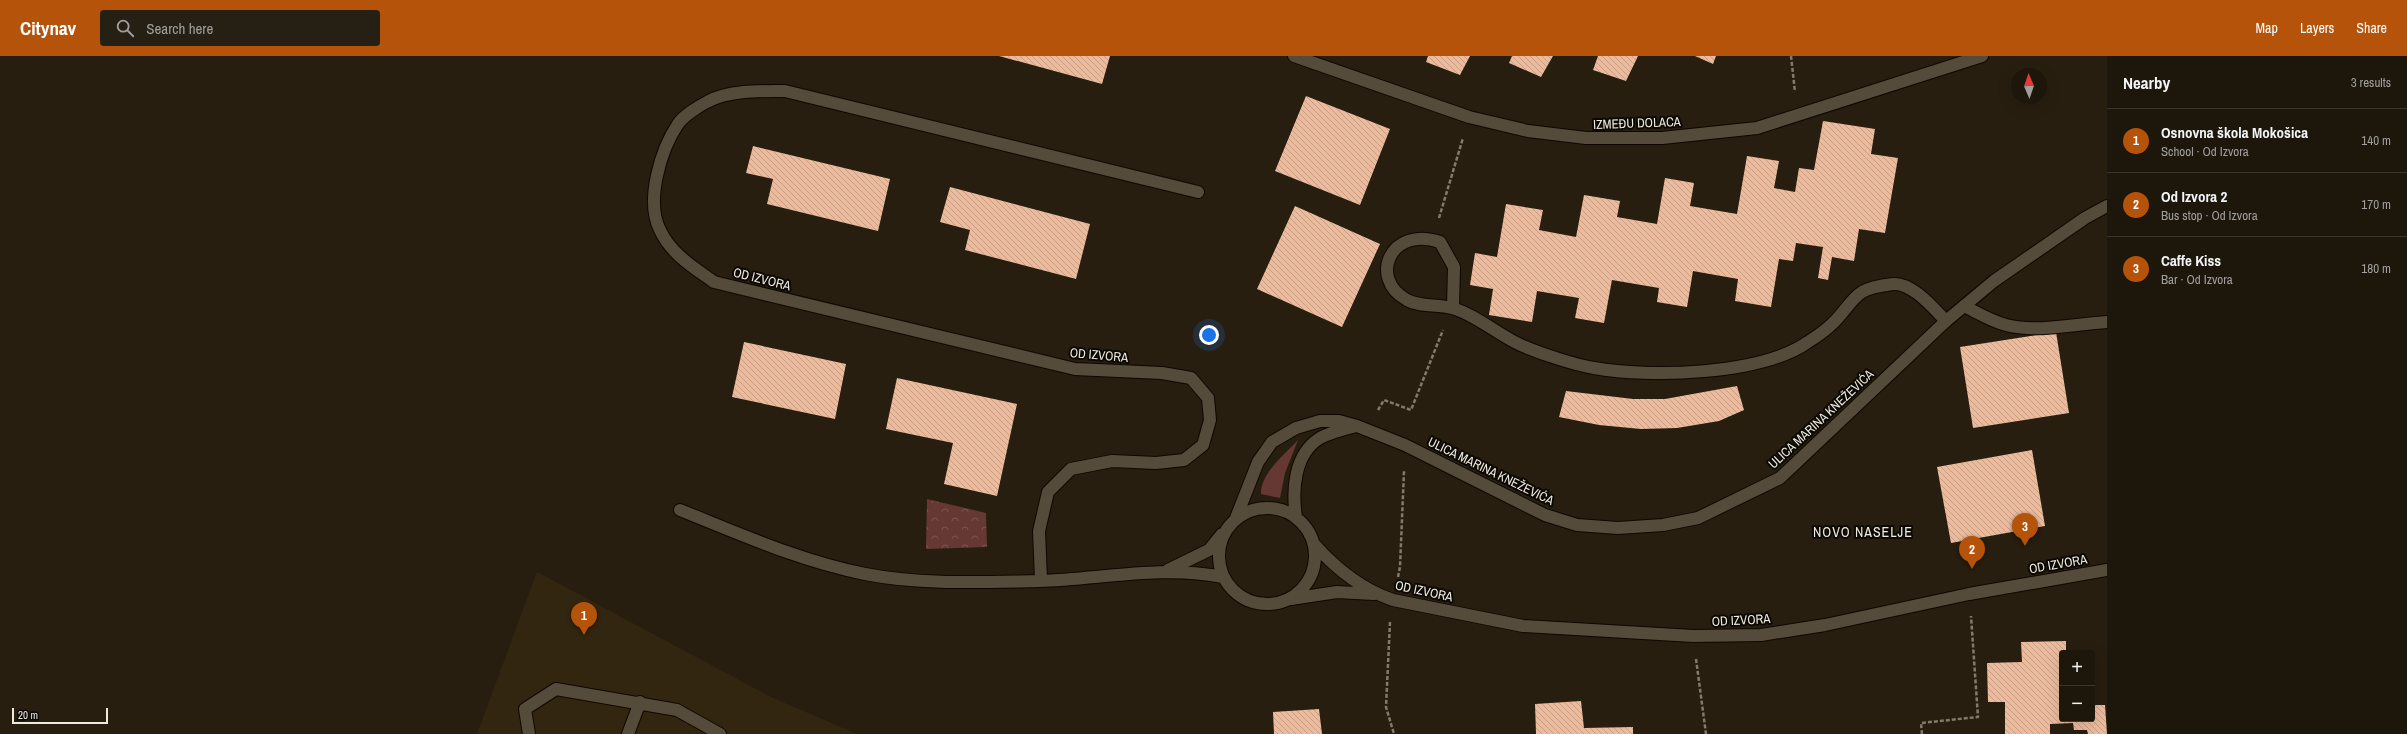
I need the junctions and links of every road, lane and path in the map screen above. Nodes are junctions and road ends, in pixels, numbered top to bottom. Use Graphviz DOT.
graph roads {
  1 [pos="1294,56"];
  2 [pos="1791,56"];
  3 [pos="1982,56"];
  4 [pos="1798,116"];
  5 [pos="1469,118"];
  6 [pos="1198,192"];
  7 [pos="2107,206"];
  8 [pos="1440,242"];
  9 [pos="1964,306"];
  10 [pos="1453,308"];
  11 [pos="1946,321"];
  12 [pos="2107,322"];
  13 [pos="1445,327"];
  14 [pos="1384,412"];
  15 [pos="1357,426"];
  16 [pos="1404,475"];
  17 [pos="680,510"];
  18 [pos="1296,517"];
  19 [pos="1236,518"];
  20 [pos="1226,530"];
  21 [pos="1314,544"];
  22 [pos="1400,567"];
  23 [pos="2107,570"];
  24 [pos="1162,573"];
  25 [pos="1223,577"];
  26 [pos="1041,580"];
  27 [pos="1375,594"];
  28 [pos="1969,594"];
  29 [pos="1283,601"];
  30 [pos="1389,628"];
  31 [pos="1693,636"];
  32 [pos="640,702"];
  33 [pos="529,734"];
  34 [pos="628,734"];
  35 [pos="720,734"];
  36 [pos="1394,734"];
  37 [pos="1706,734"];
  38 [pos="1922,734"];
  1 -- 5 [label="street, IZMEĐU DOLACA"];
  2 -- 4 [label="path"];
  3 -- 4 [label="street, IZMEĐU DOLACA"];
  4 -- 5 [label="street, IZMEĐU DOLACA"];
  5 -- 8 [label="path"];
  6 -- 26 [label="street, OD IZVORA"];
  7 -- 9 [label="street, ULICA MARINA KNEŽEVIĆA"];
  8 -- 10 [label="street"];
  8 -- 10 [label="street"];
  9 -- 11 [label="street, ULICA MARINA KNEŽEVIĆA"];
  9 -- 12 [label="street"];
  10 -- 11 [label="street"];
  11 -- 15 [label="street, ULICA MARINA KNEŽEVIĆA"];
  13 -- 14 [label="path"];
  15 -- 18 [label="street"];
  15 -- 19 [label="street, ULICA MARINA KNEŽEVIĆA"];
  16 -- 22 [label="path"];
  17 -- 26 [label="street"];
  18 -- 19 [label="street"];
  18 -- 21 [label="street"];
  19 -- 20 [label="street"];
  20 -- 24 [label="street"];
  20 -- 25 [label="street"];
  21 -- 27 [label="street, OD IZVORA"];
  21 -- 29 [label="street"];
  23 -- 28 [label="street, OD IZVORA"];
  24 -- 25 [label="street"];
  24 -- 26 [label="street"];
  25 -- 29 [label="street"];
  27 -- 29 [label="street, OD IZVORA"];
  27 -- 31 [label="street, OD IZVORA"];
  28 -- 31 [label="street, OD IZVORA"];
  28 -- 38 [label="path"];
  30 -- 36 [label="path"];
  31 -- 37 [label="path"];
  32 -- 33 [label="street"];
  32 -- 34 [label="street"];
  32 -- 35 [label="street"];
}
